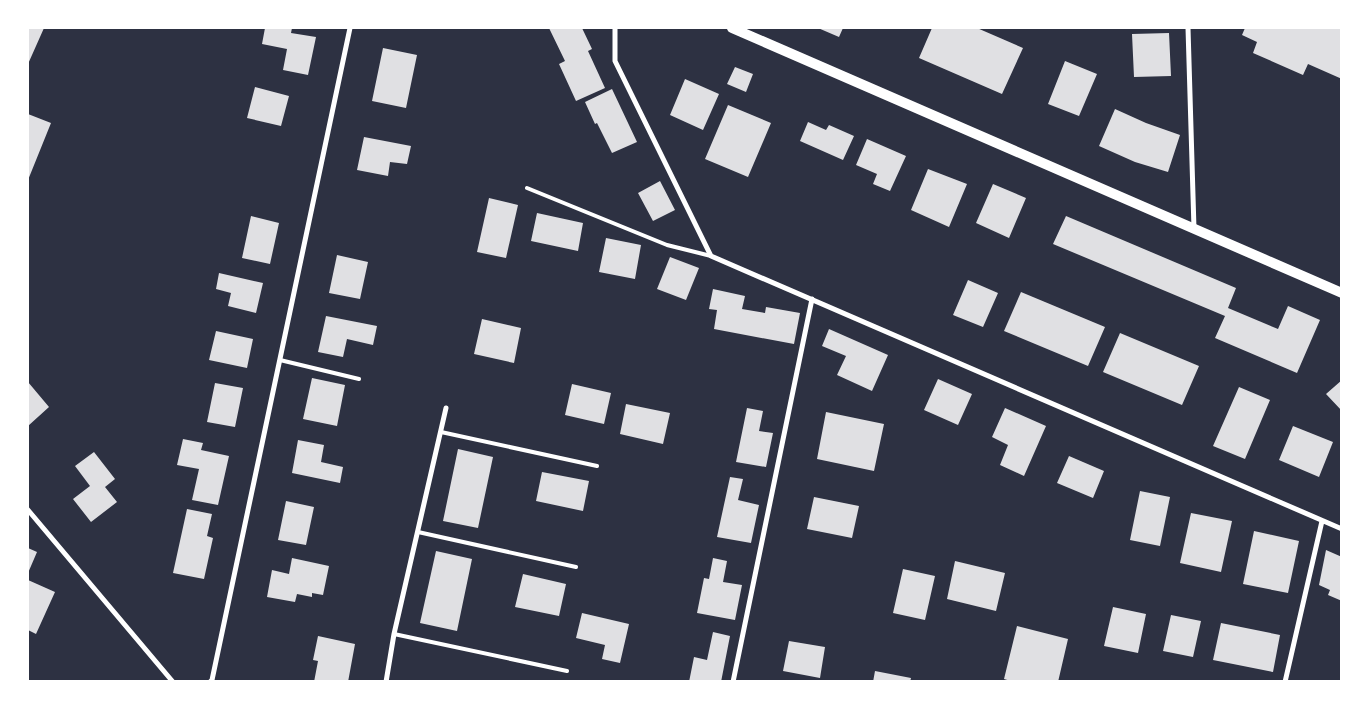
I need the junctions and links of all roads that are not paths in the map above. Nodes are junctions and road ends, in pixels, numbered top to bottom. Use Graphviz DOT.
graph roads {
  1 [pos="350,28"];
  2 [pos="615,28"];
  3 [pos="732,28"];
  4 [pos="1188,28"];
  5 [pos="527,188"];
  6 [pos="1194,229"];
  7 [pos="711,256"];
  8 [pos="1342,293"];
  9 [pos="812,299"];
  10 [pos="280,360"];
  11 [pos="359,379"];
  12 [pos="446,408"];
  13 [pos="441,432"];
  14 [pos="598,466"];
  15 [pos="28,510"];
  16 [pos="1322,521"];
  17 [pos="1342,529"];
  18 [pos="418,532"];
  19 [pos="576,567"];
  20 [pos="394,634"];
  21 [pos="567,671"];
  22 [pos="173,682"];
  23 [pos="210,682"];
  24 [pos="386,682"];
  25 [pos="733,682"];
  26 [pos="1285,682"];
  1 -- 10 [label="street"];
  2 -- 7 [label="street"];
  3 -- 6 [label="main road"];
  4 -- 6 [label="street"];
  5 -- 7 [label="lane"];
  6 -- 8 [label="main road"];
  7 -- 9 [label="street"];
  9 -- 16 [label="street"];
  9 -- 25 [label="street"];
  10 -- 11 [label="lane"];
  10 -- 23 [label="street"];
  12 -- 13 [label="street"];
  13 -- 14 [label="lane"];
  13 -- 18 [label="street"];
  15 -- 22 [label="street"];
  16 -- 17 [label="street"];
  16 -- 26 [label="street"];
  18 -- 19 [label="lane"];
  18 -- 20 [label="street"];
  20 -- 21 [label="lane"];
  20 -- 24 [label="street"];
}
